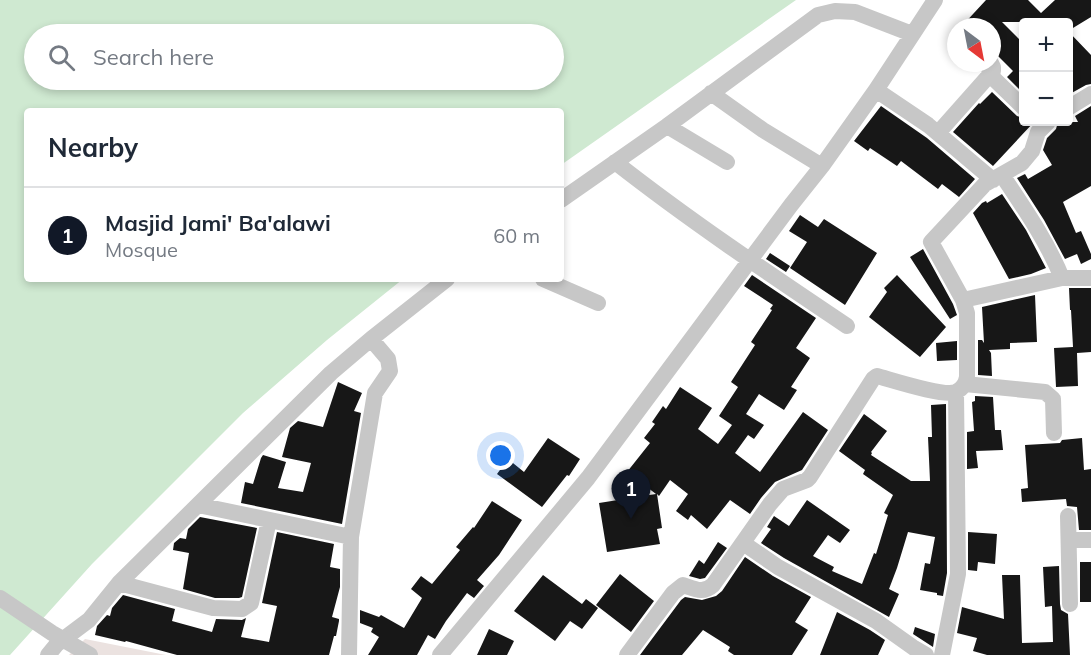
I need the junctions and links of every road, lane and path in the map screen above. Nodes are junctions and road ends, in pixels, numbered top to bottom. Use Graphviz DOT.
graph roads {
  1 [pos="935,0"];
  2 [pos="912,34"];
  3 [pos="988,72"];
  4 [pos="993,72"];
  5 [pos="876,90"];
  6 [pos="711,93"];
  7 [pos="1091,94"];
  8 [pos="1019,103"];
  9 [pos="1073,105"];
  10 [pos="667,126"];
  11 [pos="1040,126"];
  12 [pos="938,133"];
  13 [pos="615,162"];
  14 [pos="727,162"];
  15 [pos="822,166"];
  16 [pos="997,178"];
  17 [pos="564,198"];
  18 [pos="750,261"];
  19 [pos="1062,278"];
  20 [pos="1091,278"];
  21 [pos="443,282"];
  22 [pos="550,282"];
  23 [pos="963,300"];
  24 [pos="598,303"];
  25 [pos="847,326"];
  26 [pos="371,339"];
  27 [pos="961,388"];
  28 [pos="1053,433"];
  29 [pos="198,505"];
  30 [pos="1068,516"];
  31 [pos="269,520"];
  32 [pos="351,537"];
  33 [pos="1069,540"];
  34 [pos="1091,540"];
  35 [pos="743,543"];
  36 [pos="119,583"];
  37 [pos="0,598"];
  38 [pos="1070,604"];
  39 [pos="48,655"];
  40 [pos="90,655"];
  41 [pos="349,655"];
  42 [pos="440,655"];
  43 [pos="627,655"];
  44 [pos="926,655"];
  45 [pos="942,655"];
  1 -- 2 [label="street"];
  2 -- 5 [label="street"];
  2 -- 6 [label="street"];
  3 -- 12 [label="street"];
  4 -- 8 [label="street"];
  5 -- 12 [label="street"];
  5 -- 15 [label="street"];
  6 -- 10 [label="street"];
  6 -- 15 [label="street"];
  7 -- 9 [label="street"];
  10 -- 13 [label="street"];
  10 -- 14 [label="street"];
  11 -- 16 [label="street"];
  12 -- 16 [label="street"];
  13 -- 17 [label="street"];
  13 -- 18 [label="street"];
  15 -- 18 [label="street"];
  16 -- 19 [label="street"];
  16 -- 23 [label="street"];
  18 -- 25 [label="street"];
  18 -- 42 [label="street"];
  19 -- 20 [label="street"];
  19 -- 23 [label="street"];
  21 -- 26 [label="street"];
  22 -- 24 [label="street"];
  23 -- 27 [label="street"];
  26 -- 29 [label="street"];
  26 -- 32 [label="street"];
  27 -- 28 [label="street"];
  27 -- 35 [label="street"];
  27 -- 45 [label="street"];
  29 -- 31 [label="street"];
  29 -- 36 [label="street"];
  30 -- 33 [label="street"];
  31 -- 32 [label="street"];
  31 -- 36 [label="street"];
  32 -- 41 [label="street"];
  33 -- 34 [label="street"];
  33 -- 38 [label="street"];
  35 -- 43 [label="street"];
  35 -- 44 [label="street"];
  36 -- 39 [label="street"];
  37 -- 40 [label="street, bridge"];
}
